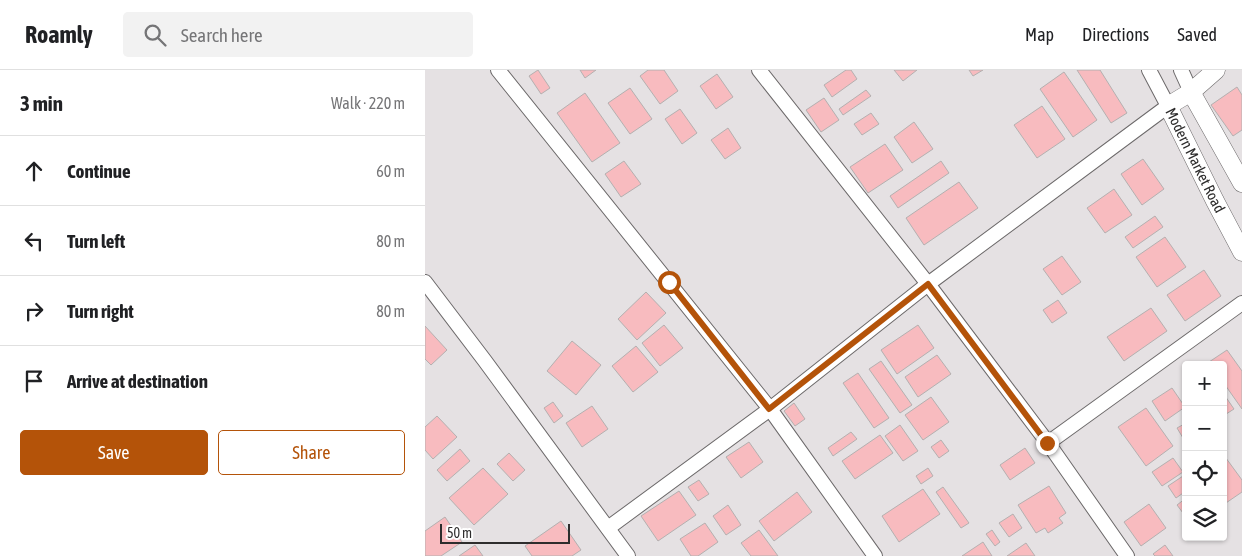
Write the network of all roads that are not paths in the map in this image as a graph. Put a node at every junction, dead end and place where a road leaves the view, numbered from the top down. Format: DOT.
graph roads {
  1 [pos="499,70"];
  2 [pos="759,70"];
  3 [pos="1149,70"];
  4 [pos="1181,70"];
  5 [pos="1216,70"];
  6 [pos="1191,92"];
  7 [pos="1168,106"];
  8 [pos="1242,183"];
  9 [pos="1242,252"];
  10 [pos="425,282"];
  11 [pos="928,284"];
  12 [pos="1242,303"];
  13 [pos="769,409"];
  14 [pos="1047,443"];
  15 [pos="608,528"];
  16 [pos="629,556"];
  17 [pos="875,556"];
  18 [pos="1127,556"];
  1 -- 13 [label="street"];
  2 -- 11 [label="street"];
  3 -- 7 [label="street, Modern Market Road"];
  4 -- 6 [label="street, Modern Market Road"];
  5 -- 6 [label="street"];
  6 -- 7 [label="street"];
  6 -- 8 [label="street, Modern Market Road"];
  7 -- 9 [label="street, Modern Market Road"];
  7 -- 11 [label="street"];
  10 -- 15 [label="street"];
  11 -- 13 [label="street"];
  11 -- 14 [label="street"];
  12 -- 14 [label="street"];
  13 -- 15 [label="street"];
  13 -- 17 [label="street"];
  14 -- 18 [label="street"];
  15 -- 16 [label="street"];
}
